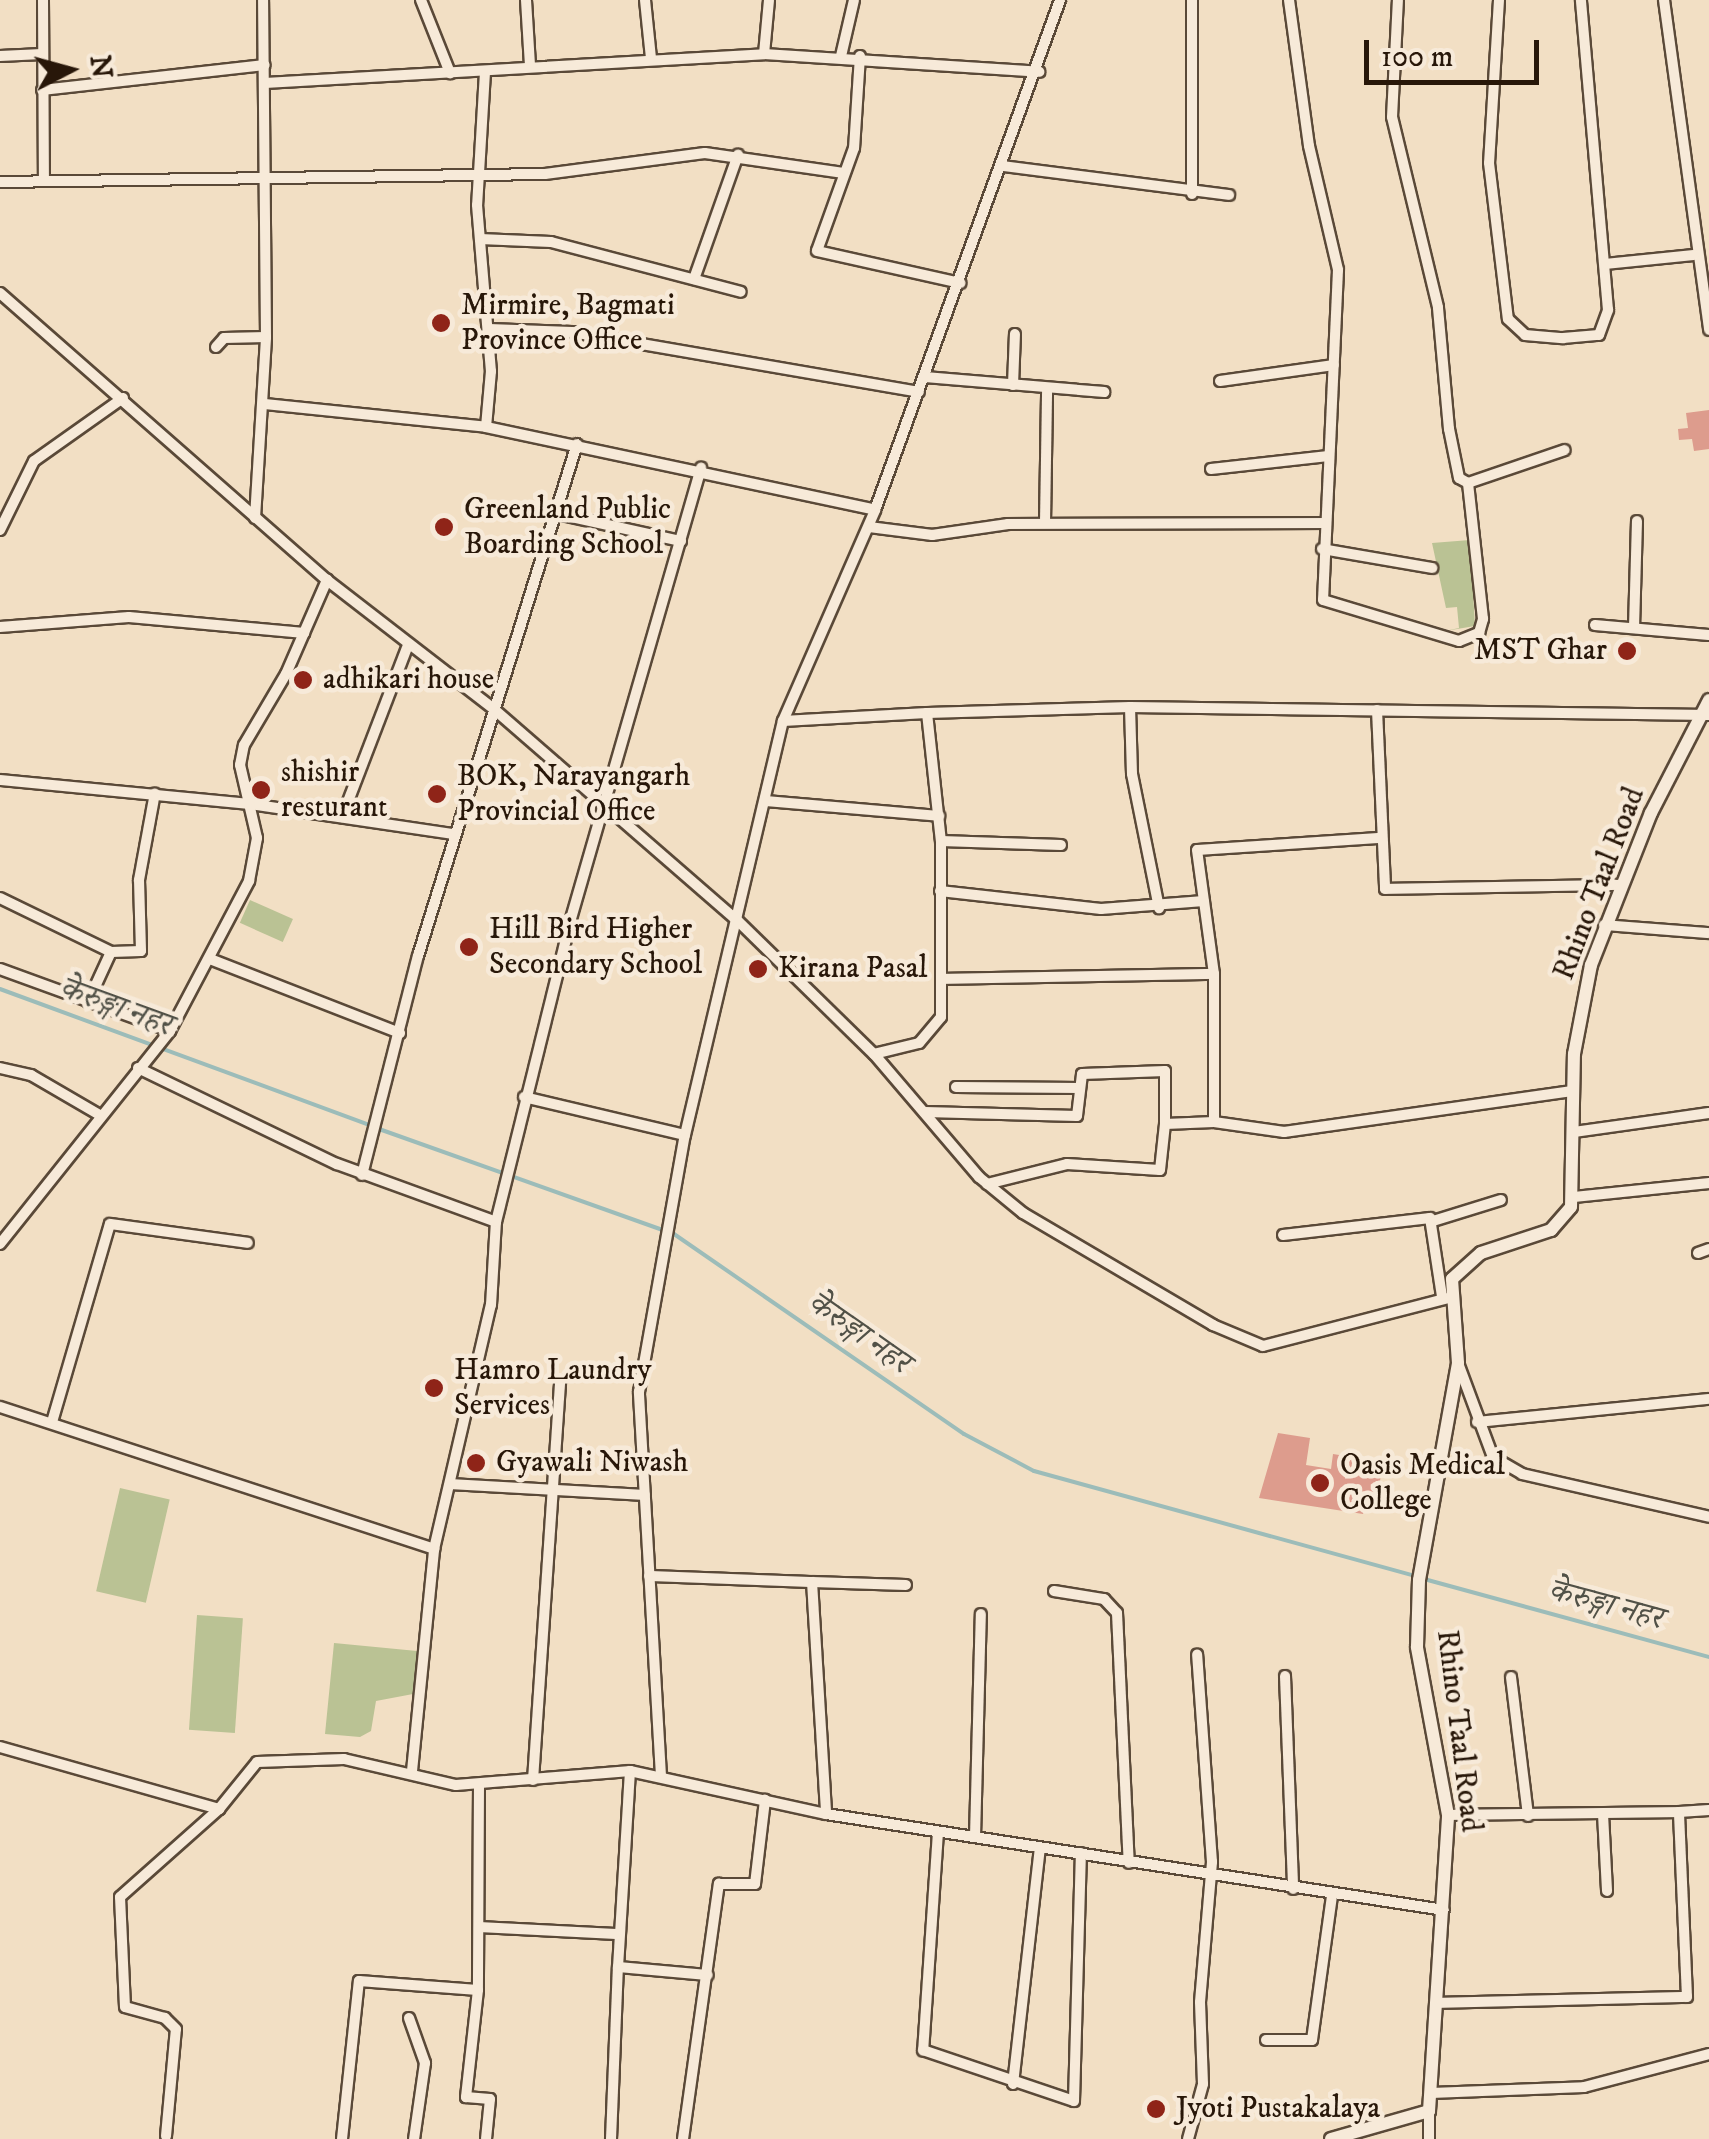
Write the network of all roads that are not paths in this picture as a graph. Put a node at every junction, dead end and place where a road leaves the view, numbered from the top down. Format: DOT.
graph roads {
  1 [pos="44,0"];
  2 [pos="264,0"];
  3 [pos="421,0"];
  4 [pos="526,0"];
  5 [pos="645,0"];
  6 [pos="769,0"];
  7 [pos="854,0"];
  8 [pos="1060,0"];
  9 [pos="1192,0"];
  10 [pos="1289,0"];
  11 [pos="1398,0"];
  12 [pos="1499,0"];
  13 [pos="1582,0"];
  14 [pos="1664,0"];
  15 [pos="42,54"];
  16 [pos="764,54"];
  17 [pos="0,56"];
  18 [pos="840,56"];
  19 [pos="860,56"];
  20 [pos="651,58"];
  21 [pos="265,66"];
  22 [pos="530,66"];
  23 [pos="485,72"];
  24 [pos="1038,72"];
  25 [pos="450,74"];
  26 [pos="266,83"];
  27 [pos="42,90"];
  28 [pos="738,155"];
  29 [pos="1003,166"];
  30 [pos="479,173"];
  31 [pos="844,173"];
  32 [pos="267,176"];
  33 [pos="44,180"];
  34 [pos="0,182"];
  35 [pos="1192,194"];
  36 [pos="1229,195"];
  37 [pos="480,239"];
  38 [pos="1694,255"];
  39 [pos="1605,264"];
  40 [pos="694,279"];
  41 [pos="960,282"];
  42 [pos="741,292"];
  43 [pos="1,294"];
  44 [pos="489,329"];
  45 [pos="1709,330"];
  46 [pos="1015,334"];
  47 [pos="266,338"];
  48 [pos="216,347"];
  49 [pos="1334,365"];
  50 [pos="925,378"];
  51 [pos="1220,380"];
  52 [pos="1013,384"];
  53 [pos="1047,389"];
  54 [pos="919,392"];
  55 [pos="1104,392"];
  56 [pos="123,398"];
  57 [pos="264,404"];
  58 [pos="486,427"];
  59 [pos="576,444"];
  60 [pos="1566,450"];
  61 [pos="1328,456"];
  62 [pos="701,468"];
  63 [pos="1211,469"];
  64 [pos="1468,483"];
  65 [pos="875,510"];
  66 [pos="558,514"];
  67 [pos="255,518"];
  68 [pos="1637,521"];
  69 [pos="1324,522"];
  70 [pos="1045,523"];
  71 [pos="868,527"];
  72 [pos="0,530"];
  73 [pos="681,541"];
  74 [pos="1322,549"];
  75 [pos="1432,568"];
  76 [pos="326,580"];
  77 [pos="1595,625"];
  78 [pos="0,628"];
  79 [pos="1634,628"];
  80 [pos="304,633"];
  81 [pos="1709,635"];
  82 [pos="408,646"];
  83 [pos="1709,700"];
  84 [pos="1130,707"];
  85 [pos="495,710"];
  86 [pos="1377,710"];
  87 [pos="927,713"];
  88 [pos="1705,716"];
  89 [pos="783,721"];
  90 [pos="0,780"];
  91 [pos="155,793"];
  92 [pos="765,801"];
  93 [pos="250,804"];
  94 [pos="606,805"];
  95 [pos="938,816"];
  96 [pos="342,818"];
  97 [pos="454,834"];
  98 [pos="1378,838"];
  99 [pos="940,841"];
  100 [pos="1062,845"];
  101 [pos="1620,885"];
  102 [pos="940,890"];
  103 [pos="0,898"];
  104 [pos="1204,901"];
  105 [pos="1158,908"];
  106 [pos="737,920"];
  107 [pos="1604,925"];
  108 [pos="1709,933"];
  109 [pos="111,952"];
  110 [pos="210,960"];
  111 [pos="0,969"];
  112 [pos="1214,974"];
  113 [pos="943,978"];
  114 [pos="88,1002"];
  115 [pos="400,1033"];
  116 [pos="167,1034"];
  117 [pos="874,1054"];
  118 [pos="0,1068"];
  119 [pos="138,1068"];
  120 [pos="956,1087"];
  121 [pos="1080,1088"];
  122 [pos="1572,1092"];
  123 [pos="524,1097"];
  124 [pos="925,1112"];
  125 [pos="98,1114"];
  126 [pos="1709,1114"];
  127 [pos="1214,1122"];
  128 [pos="1164,1124"];
  129 [pos="1574,1132"];
  130 [pos="686,1135"];
  131 [pos="362,1175"];
  132 [pos="1709,1183"];
  133 [pos="986,1184"];
  134 [pos="1574,1197"];
  135 [pos="1501,1200"];
  136 [pos="1433,1221"];
  137 [pos="496,1222"];
  138 [pos="1283,1235"];
  139 [pos="2,1238"];
  140 [pos="248,1243"];
  141 [pos="1445,1297"];
  142 [pos="1458,1363"];
  143 [pos="560,1380"];
  144 [pos="1709,1398"];
  145 [pos="0,1407"];
  146 [pos="52,1422"];
  147 [pos="1477,1422"];
  148 [pos="450,1484"];
  149 [pos="557,1488"];
  150 [pos="645,1495"];
  151 [pos="1709,1517"];
  152 [pos="434,1549"];
  153 [pos="649,1576"];
  154 [pos="812,1582"];
  155 [pos="906,1585"];
  156 [pos="1054,1590"];
  157 [pos="981,1614"];
  158 [pos="1196,1656"];
  159 [pos="1285,1676"];
  160 [pos="1510,1677"];
  161 [pos="0,1747"];
  162 [pos="412,1770"];
  163 [pos="630,1771"];
  164 [pos="662,1776"];
  165 [pos="532,1780"];
  166 [pos="478,1785"];
  167 [pos="764,1800"];
  168 [pos="218,1810"];
  169 [pos="1709,1810"];
  170 [pos="1679,1812"];
  171 [pos="826,1814"];
  172 [pos="1604,1814"];
  173 [pos="1448,1815"];
  174 [pos="1528,1816"];
  175 [pos="938,1832"];
  176 [pos="975,1838"];
  177 [pos="1040,1848"];
  178 [pos="1081,1853"];
  179 [pos="1129,1862"];
  180 [pos="1211,1874"];
  181 [pos="1293,1889"];
  182 [pos="1607,1891"];
  183 [pos="1332,1895"];
  184 [pos="1444,1910"];
  185 [pos="479,1927"];
  186 [pos="616,1934"];
  187 [pos="618,1968"];
  188 [pos="708,1975"];
  189 [pos="478,1990"];
  190 [pos="1438,2003"];
  191 [pos="409,2018"];
  192 [pos="1266,2040"];
  193 [pos="1709,2054"];
  194 [pos="1013,2084"];
  195 [pos="1431,2093"];
  196 [pos="1430,2111"];
  197 [pos="168,2137"];
  198 [pos="152,2139"];
  199 [pos="342,2139"];
  200 [pos="414,2139"];
  201 [pos="486,2139"];
  202 [pos="610,2139"];
  203 [pos="684,2139"];
  204 [pos="1188,2139"];
  205 [pos="1331,2139"];
  206 [pos="1429,2139"];
  1 -- 15 [label="street"];
  2 -- 21 [label="street"];
  3 -- 25 [label="street"];
  4 -- 22 [label="street"];
  5 -- 20 [label="street"];
  6 -- 16 [label="street"];
  7 -- 18 [label="street"];
  8 -- 24 [label="street"];
  9 -- 35 [label="street"];
  10 -- 49 [label="street"];
  11 -- 64 [label="street"];
  12 -- 39 [label="street"];
  13 -- 39 [label="street"];
  14 -- 38 [label="street"];
  15 -- 17 [label="street"];
  15 -- 27 [label="street"];
  16 -- 18 [label="street"];
  16 -- 20 [label="street"];
  18 -- 19 [label="street"];
  19 -- 24 [label="street"];
  19 -- 31 [label="street"];
  20 -- 22 [label="street"];
  21 -- 26 [label="street"];
  21 -- 27 [label="street"];
  22 -- 23 [label="street"];
  23 -- 25 [label="street"];
  23 -- 30 [label="street"];
  24 -- 29 [label="street"];
  25 -- 26 [label="street"];
  26 -- 32 [label="street"];
  27 -- 33 [label="street"];
  28 -- 30 [label="street"];
  28 -- 31 [label="street"];
  28 -- 40 [label="street"];
  29 -- 35 [label="street"];
  29 -- 41 [label="street"];
  30 -- 32 [label="street"];
  30 -- 37 [label="street"];
  31 -- 41 [label="street"];
  32 -- 33 [label="street"];
  32 -- 47 [label="street"];
  33 -- 34 [label="street"];
  35 -- 36 [label="street"];
  37 -- 40 [label="street"];
  37 -- 44 [label="street"];
  38 -- 39 [label="street"];
  38 -- 45 [label="street"];
  40 -- 42 [label="street"];
  41 -- 50 [label="street"];
  43 -- 56 [label="street"];
  44 -- 54 [label="street"];
  44 -- 58 [label="street"];
  46 -- 52 [label="street"];
  47 -- 48 [label="street"];
  47 -- 57 [label="street"];
  49 -- 51 [label="street"];
  49 -- 61 [label="street"];
  50 -- 52 [label="street"];
  50 -- 54 [label="street"];
  52 -- 53 [label="street"];
  53 -- 55 [label="street"];
  53 -- 70 [label="street"];
  54 -- 65 [label="street"];
  56 -- 67 [label="street"];
  56 -- 72 [label="street"];
  57 -- 58 [label="street"];
  57 -- 67 [label="street"];
  58 -- 59 [label="street"];
  59 -- 62 [label="street"];
  59 -- 66 [label="street"];
  60 -- 64 [label="street"];
  61 -- 63 [label="street"];
  61 -- 69 [label="street"];
  62 -- 65 [label="street"];
  62 -- 73 [label="street"];
  64 -- 74 [label="street"];
  65 -- 71 [label="street"];
  66 -- 73 [label="street"];
  66 -- 85 [label="street"];
  67 -- 76 [label="street"];
  68 -- 79 [label="street"];
  69 -- 70 [label="street"];
  69 -- 74 [label="street"];
  70 -- 71 [label="street"];
  71 -- 89 [label="street"];
  73 -- 94 [label="street"];
  74 -- 75 [label="street"];
  76 -- 80 [label="street"];
  76 -- 82 [label="street"];
  77 -- 79 [label="street"];
  78 -- 80 [label="street"];
  79 -- 81 [label="street"];
  80 -- 93 [label="street"];
  82 -- 85 [label="street"];
  82 -- 96 [label="street"];
  83 -- 88 [label="street, Rhino Taal Road"];
  84 -- 86 [label="street"];
  84 -- 87 [label="street"];
  84 -- 105 [label="street"];
  85 -- 94 [label="street"];
  85 -- 97 [label="street"];
  86 -- 88 [label="street"];
  86 -- 98 [label="street"];
  87 -- 89 [label="street"];
  87 -- 95 [label="street"];
  88 -- 101 [label="street, Rhino Taal Road"];
  89 -- 92 [label="street"];
  90 -- 91 [label="street"];
  91 -- 93 [label="street"];
  91 -- 109 [label="street"];
  92 -- 95 [label="street"];
  92 -- 106 [label="street"];
  93 -- 96 [label="street"];
  93 -- 110 [label="street"];
  94 -- 106 [label="street"];
  94 -- 123 [label="street"];
  95 -- 99 [label="street"];
  96 -- 97 [label="street"];
  97 -- 115 [label="street"];
  98 -- 101 [label="street"];
  98 -- 104 [label="street"];
  99 -- 100 [label="street"];
  99 -- 102 [label="street"];
  101 -- 107 [label="street, Rhino Taal Road"];
  102 -- 105 [label="street"];
  102 -- 113 [label="street"];
  103 -- 109 [label="street"];
  104 -- 105 [label="street"];
  104 -- 112 [label="street"];
  106 -- 117 [label="street"];
  106 -- 130 [label="street"];
  107 -- 108 [label="street"];
  107 -- 122 [label="street, Rhino Taal Road"];
  109 -- 114 [label="street"];
  110 -- 115 [label="street"];
  110 -- 116 [label="street"];
  111 -- 114 [label="street"];
  112 -- 113 [label="street"];
  112 -- 127 [label="street"];
  113 -- 117 [label="street"];
  114 -- 116 [label="street"];
  115 -- 131 [label="street"];
  116 -- 119 [label="street"];
  117 -- 124 [label="street"];
  118 -- 125 [label="street"];
  119 -- 125 [label="street"];
  119 -- 131 [label="street"];
  120 -- 121 [label="street"];
  121 -- 124 [label="street"];
  121 -- 128 [label="street"];
  122 -- 127 [label="street"];
  122 -- 129 [label="street, Rhino Taal Road"];
  123 -- 130 [label="street"];
  123 -- 137 [label="street"];
  124 -- 133 [label="street"];
  125 -- 139 [label="street"];
  126 -- 129 [label="street"];
  127 -- 128 [label="street"];
  128 -- 133 [label="street"];
  129 -- 134 [label="street, Rhino Taal Road"];
  130 -- 150 [label="street"];
  131 -- 137 [label="street"];
  132 -- 134 [label="street"];
  133 -- 141 [label="street"];
  134 -- 141 [label="street"];
  135 -- 136 [label="street"];
  136 -- 138 [label="street"];
  136 -- 141 [label="street"];
  137 -- 148 [label="street"];
  140 -- 146 [label="street"];
  141 -- 142 [label="street, Rhino Taal Road"];
  142 -- 147 [label="street"];
  142 -- 173 [label="street, Rhino Taal Road"];
  143 -- 149 [label="street"];
  144 -- 147 [label="street"];
  145 -- 146 [label="street"];
  146 -- 152 [label="street"];
  147 -- 151 [label="street"];
  148 -- 149 [label="street"];
  148 -- 152 [label="street"];
  149 -- 150 [label="street"];
  149 -- 165 [label="street"];
  150 -- 153 [label="street"];
  152 -- 162 [label="street"];
  153 -- 154 [label="street"];
  153 -- 164 [label="street"];
  154 -- 155 [label="street"];
  154 -- 171 [label="street"];
  156 -- 179 [label="street"];
  157 -- 176 [label="street"];
  158 -- 180 [label="street"];
  159 -- 181 [label="street"];
  160 -- 174 [label="street"];
  161 -- 168 [label="street"];
  162 -- 166 [label="street"];
  162 -- 168 [label="street"];
  163 -- 164 [label="street"];
  163 -- 165 [label="street"];
  163 -- 186 [label="street"];
  164 -- 167 [label="street"];
  165 -- 166 [label="street"];
  166 -- 185 [label="street"];
  167 -- 171 [label="street"];
  167 -- 188 [label="street"];
  168 -- 197 [label="street"];
  169 -- 170 [label="street"];
  170 -- 172 [label="street"];
  170 -- 190 [label="street"];
  171 -- 175 [label="street"];
  172 -- 174 [label="street"];
  172 -- 182 [label="street"];
  173 -- 174 [label="street"];
  173 -- 184 [label="street, Rhino Taal Road"];
  175 -- 176 [label="street"];
  175 -- 194 [label="street"];
  176 -- 177 [label="street"];
  177 -- 178 [label="street"];
  177 -- 194 [label="street"];
  178 -- 179 [label="street"];
  178 -- 194 [label="street"];
  179 -- 180 [label="street"];
  180 -- 181 [label="street"];
  180 -- 204 [label="street"];
  181 -- 183 [label="street"];
  183 -- 184 [label="street"];
  183 -- 192 [label="street"];
  184 -- 190 [label="street, Rhino Taal Road"];
  185 -- 186 [label="street"];
  185 -- 189 [label="street"];
  186 -- 187 [label="street"];
  187 -- 188 [label="street"];
  187 -- 202 [label="street"];
  188 -- 203 [label="street"];
  189 -- 199 [label="street"];
  189 -- 201 [label="street"];
  190 -- 195 [label="street, Rhino Taal Road"];
  191 -- 200 [label="street"];
  193 -- 195 [label="street"];
  195 -- 196 [label="street, Rhino Taal Road"];
  196 -- 205 [label="street"];
  196 -- 206 [label="street"];
  197 -- 198 [label="street"];
}
